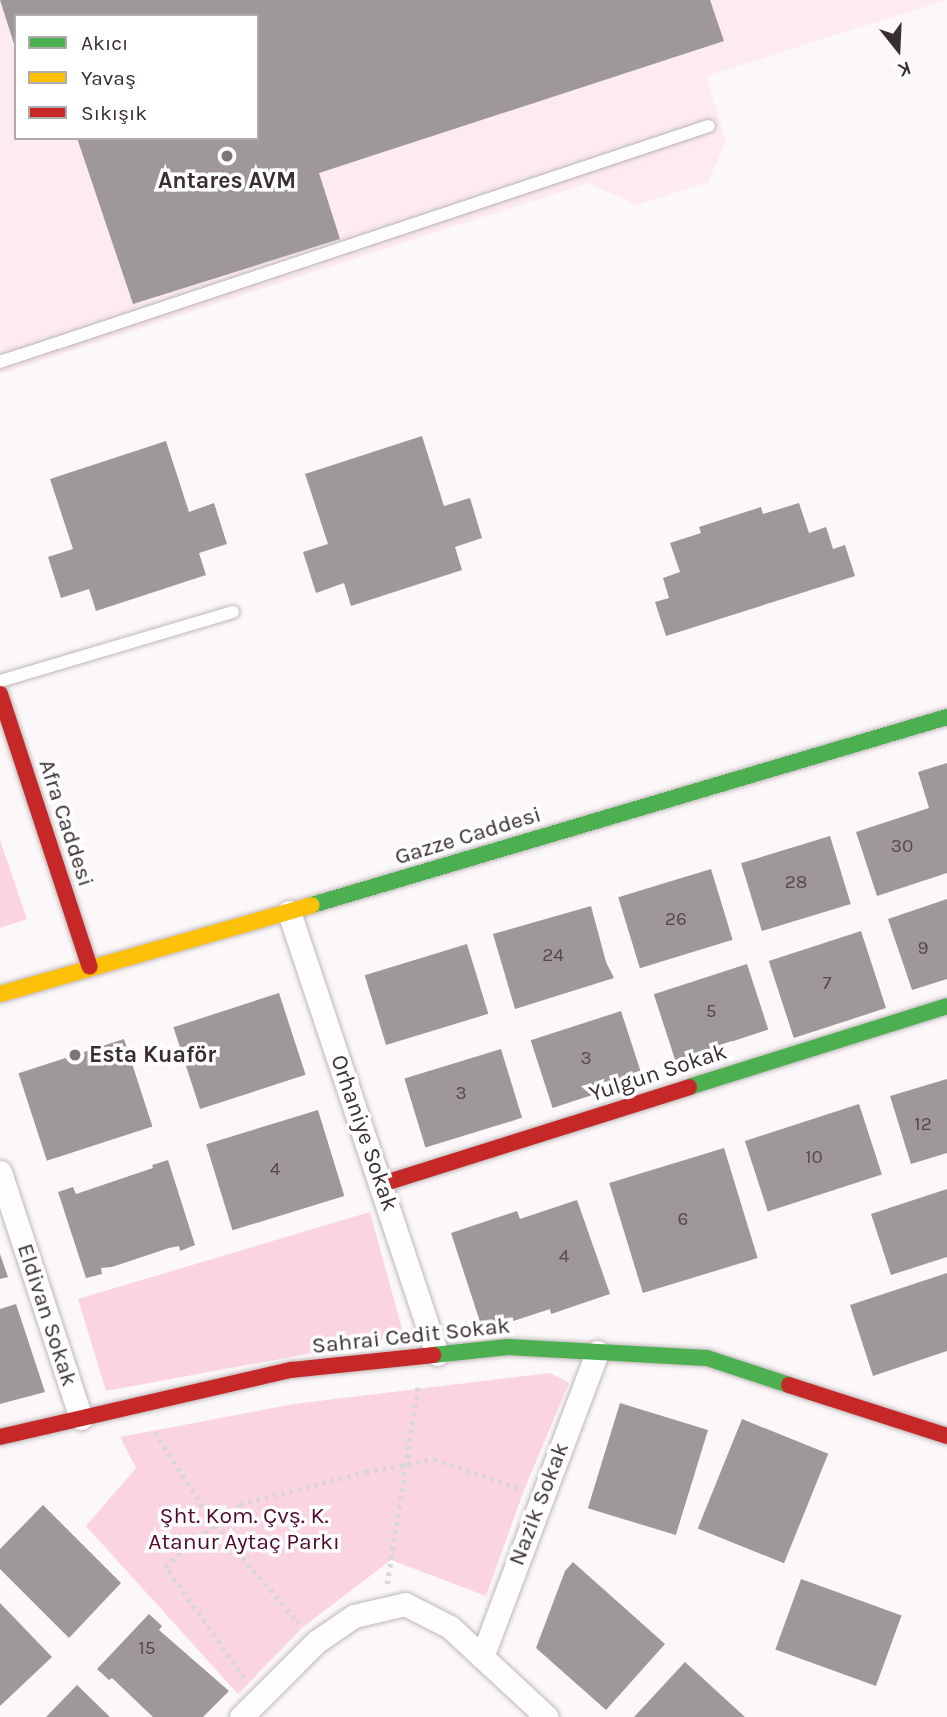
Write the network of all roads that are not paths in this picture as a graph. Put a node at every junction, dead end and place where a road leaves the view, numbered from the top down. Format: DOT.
graph roads {
  1 [pos="709,126"];
  2 [pos="0,362"];
  3 [pos="233,612"];
  4 [pos="0,681"];
  5 [pos="0,694"];
  6 [pos="947,717"];
  7 [pos="289,912"];
  8 [pos="90,967"];
  9 [pos="0,993"];
  10 [pos="947,1006"];
  11 [pos="0,1172"];
  12 [pos="382,1184"];
  13 [pos="597,1352"];
  14 [pos="429,1355"];
  15 [pos="81,1418"];
  16 [pos="947,1436"];
  17 [pos="0,1437"];
  18 [pos="482,1657"];
  19 [pos="241,1717"];
  20 [pos="547,1717"];
  1 -- 2 [label="lane"];
  3 -- 4 [label="lane"];
  5 -- 8 [label="street, Afra Caddesi"];
  6 -- 7 [label="street, Gazze Caddesi"];
  7 -- 8 [label="street, Gazze Caddesi"];
  7 -- 12 [label="street, Orhaniye Sokak"];
  8 -- 9 [label="street, Gazze Caddesi"];
  10 -- 12 [label="street, Yulgun Sokak"];
  11 -- 15 [label="street, Eldivan Sokak"];
  12 -- 14 [label="street, Orhaniye Sokak"];
  13 -- 14 [label="street, Sahrai Cedit Sokak"];
  13 -- 16 [label="street, Sahrai Cedit Sokak"];
  13 -- 18 [label="street, Nazik Sokak"];
  14 -- 15 [label="street, Sahrai Cedit Sokak"];
  15 -- 17 [label="street, Sahrai Cedit Sokak"];
  18 -- 19 [label="street"];
  18 -- 20 [label="street"];
}
